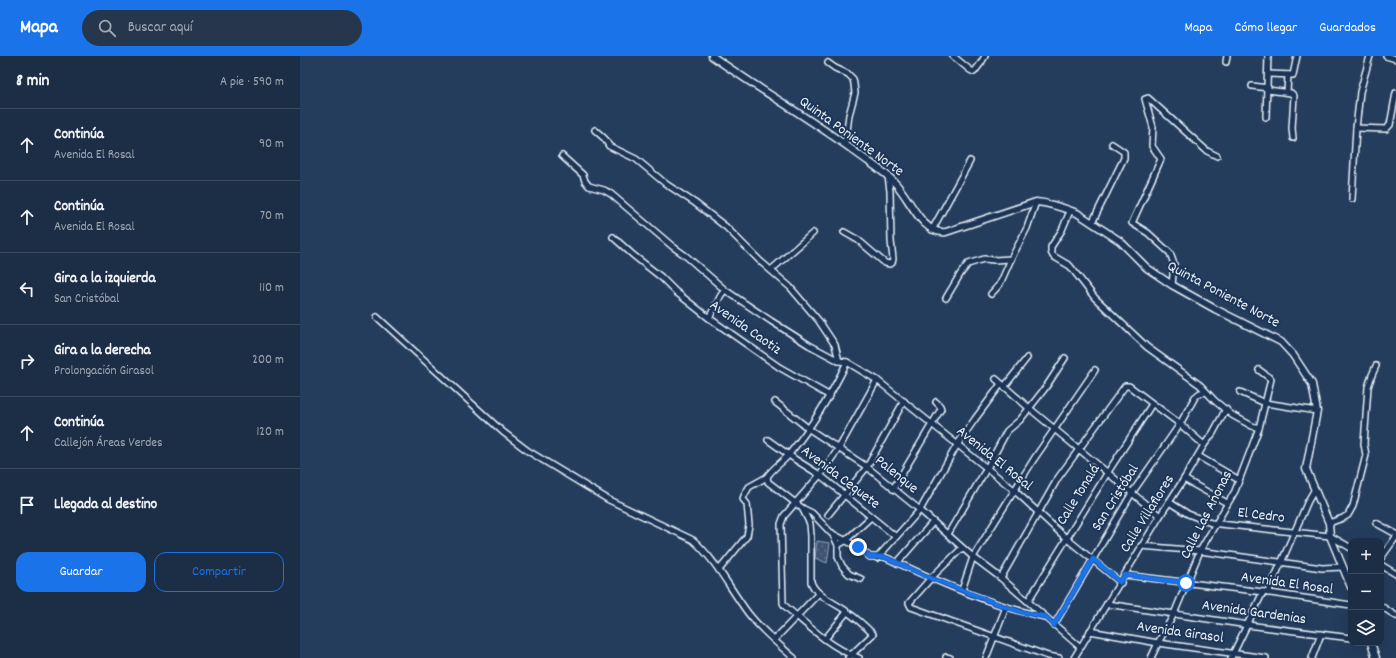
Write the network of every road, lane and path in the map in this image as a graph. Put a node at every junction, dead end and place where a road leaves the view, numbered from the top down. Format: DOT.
graph roads {
  1 [pos="712,56"];
  2 [pos="953,56"];
  3 [pos="984,56"];
  4 [pos="1227,56"];
  5 [pos="1268,56"];
  6 [pos="1297,56"];
  7 [pos="1370,56"];
  8 [pos="1386,56"];
  9 [pos="1396,59"];
  10 [pos="1226,62"];
  11 [pos="828,63"];
  12 [pos="1268,74"];
  13 [pos="1290,75"];
  14 [pos="1252,86"];
  15 [pos="1268,89"];
  16 [pos="1287,92"];
  17 [pos="1396,93"];
  18 [pos="1266,117"];
  19 [pos="1356,128"];
  20 [pos="595,130"];
  21 [pos="1294,138"];
  22 [pos="843,143"];
  23 [pos="1112,144"];
  24 [pos="562,156"];
  25 [pos="1217,156"];
  26 [pos="970,160"];
  27 [pos="888,176"];
  28 [pos="1352,199"];
  29 [pos="1036,202"];
  30 [pos="1070,211"];
  31 [pos="1092,224"];
  32 [pos="932,230"];
  33 [pos="844,232"];
  34 [pos="813,233"];
  35 [pos="613,237"];
  36 [pos="1011,259"];
  37 [pos="771,270"];
  38 [pos="1172,285"];
  39 [pos="725,290"];
  40 [pos="991,294"];
  41 [pos="946,298"];
  42 [pos="377,317"];
  43 [pos="709,318"];
  44 [pos="1026,358"];
  45 [pos="1065,358"];
  46 [pos="839,360"];
  47 [pos="847,362"];
  48 [pos="1376,366"];
  49 [pos="1095,370"];
  50 [pos="1259,370"];
  51 [pos="996,379"];
  52 [pos="877,380"];
  53 [pos="1002,386"];
  54 [pos="1206,392"];
  55 [pos="1240,392"];
  56 [pos="830,396"];
  57 [pos="904,401"];
  58 [pos="775,402"];
  59 [pos="936,402"];
  60 [pos="1265,403"];
  61 [pos="1152,404"];
  62 [pos="1029,408"];
  63 [pos="1226,409"];
  64 [pos="1317,411"];
  65 [pos="932,424"];
  66 [pos="1180,424"];
  67 [pos="1259,428"];
  68 [pos="809,429"];
  69 [pos="1055,429"];
  70 [pos="768,440"];
  71 [pos="957,444"];
  72 [pos="1204,445"];
  73 [pos="839,448"];
  74 [pos="1080,450"];
  75 [pos="789,455"];
  76 [pos="1198,456"];
  77 [pos="867,467"];
  78 [pos="987,468"];
  79 [pos="1108,472"];
  80 [pos="820,475"];
  81 [pos="767,479"];
  82 [pos="1184,479"];
  83 [pos="1239,480"];
  84 [pos="893,489"];
  85 [pos="1315,489"];
  86 [pos="1014,490"];
  87 [pos="1132,493"];
  88 [pos="844,494"];
  89 [pos="1169,502"];
  90 [pos="795,503"];
  91 [pos="1227,503"];
  92 [pos="802,508"];
  93 [pos="920,510"];
  94 [pos="1039,512"];
  95 [pos="828,515"];
  96 [pos="1160,516"];
  97 [pos="871,517"];
  98 [pos="933,522"];
  99 [pos="1216,522"];
  100 [pos="1376,522"];
  101 [pos="1329,523"];
  102 [pos="1295,532"];
  103 [pos="831,533"];
  104 [pos="948,534"];
  105 [pos="1396,534"];
  106 [pos="1330,536"];
  107 [pos="896,537"];
  108 [pos="1396,537"];
  109 [pos="1066,538"];
  110 [pos="845,541"];
  111 [pos="838,545"];
  112 [pos="1142,546"];
  113 [pos="1348,546"];
  114 [pos="962,548"];
  115 [pos="1200,551"];
  116 [pos="1384,554"];
  117 [pos="973,557"];
  118 [pos="877,558"];
  119 [pos="1093,559"];
  120 [pos="897,563"];
  121 [pos="1280,563"];
  122 [pos="1343,567"];
  123 [pos="1384,567"];
  124 [pos="719,570"];
  125 [pos="1396,574"];
  126 [pos="1125,575"];
  127 [pos="930,578"];
  128 [pos="1001,578"];
  129 [pos="861,579"];
  130 [pos="1348,579"];
  131 [pos="1120,582"];
  132 [pos="1186,583"];
  133 [pos="962,590"];
  134 [pos="1266,592"];
  135 [pos="820,594"];
  136 [pos="1028,601"];
  137 [pos="1107,604"];
  138 [pos="1348,605"];
  139 [pos="1006,607"];
  140 [pos="1384,608"];
  141 [pos="847,612"];
  142 [pos="1174,614"];
  143 [pos="1396,616"];
  144 [pos="798,617"];
  145 [pos="1046,617"];
  146 [pos="1054,625"];
  147 [pos="1248,625"];
  148 [pos="1090,631"];
  149 [pos="1321,634"];
  150 [pos="994,637"];
  151 [pos="1348,638"];
  152 [pos="825,639"];
  153 [pos="774,640"];
  154 [pos="1158,643"];
  155 [pos="1372,646"];
  156 [pos="1080,647"];
  157 [pos="1232,655"];
  158 [pos="849,656"];
  159 [pos="794,658"];
  160 [pos="859,658"];
  161 [pos="986,658"];
  162 [pos="1059,658"];
  163 [pos="1074,658"];
  164 [pos="1151,658"];
  165 [pos="1266,658"];
  166 [pos="1312,658"];
  167 [pos="1376,658"];
  1 -- 22 [label="street, Quinta Poniente Norte"];
  2 -- 3 [label="street"];
  4 -- 10 [label="street"];
  5 -- 12 [label="street"];
  6 -- 13 [label="street"];
  7 -- 19 [label="street"];
  8 -- 9 [label="street"];
  11 -- 22 [label="street"];
  12 -- 13 [label="street"];
  12 -- 15 [label="street"];
  13 -- 16 [label="street"];
  14 -- 15 [label="street"];
  15 -- 16 [label="street"];
  15 -- 18 [label="street"];
  16 -- 21 [label="street"];
  17 -- 19 [label="street"];
  19 -- 28 [label="street"];
  20 -- 37 [label="street"];
  22 -- 27 [label="street, Quinta Poniente Norte"];
  23 -- 31 [label="street"];
  24 -- 39 [label="street, Avenida El Rosal"];
  25 -- 38 [label="street"];
  26 -- 32 [label="street"];
  27 -- 32 [label="street, Quinta Poniente Norte"];
  27 -- 33 [label="street"];
  29 -- 30 [label="street, Quinta Poniente Norte"];
  29 -- 32 [label="street"];
  29 -- 36 [label="street"];
  30 -- 31 [label="street, Quinta Poniente Norte"];
  30 -- 54 [label="street"];
  31 -- 38 [label="street, Quinta Poniente Norte"];
  34 -- 37 [label="street"];
  35 -- 43 [label="street, Avenida Caotiz"];
  36 -- 40 [label="street"];
  36 -- 41 [label="street"];
  37 -- 46 [label="street"];
  38 -- 64 [label="street, Quinta Poniente Norte"];
  39 -- 43 [label="street"];
  39 -- 46 [label="street, Avenida El Rosal"];
  42 -- 124 [label="street"];
  43 -- 56 [label="street, Avenida Caotiz"];
  44 -- 53 [label="street"];
  45 -- 62 [label="street"];
  46 -- 47 [label="street, Avenida El Rosal"];
  47 -- 52 [label="street, Avenida El Rosal"];
  47 -- 56 [label="street"];
  48 -- 101 [label="street"];
  49 -- 69 [label="street"];
  50 -- 60 [label="street, Calle Las Anonas"];
  51 -- 53 [label="street"];
  52 -- 57 [label="street, Avenida El Rosal"];
  52 -- 73 [label="street"];
  53 -- 62 [label="street"];
  53 -- 71 [label="street"];
  54 -- 63 [label="street"];
  54 -- 66 [label="street, San Cristóbal"];
  55 -- 60 [label="street"];
  56 -- 68 [label="street"];
  57 -- 65 [label="street, Avenida El Rosal"];
  57 -- 77 [label="street"];
  58 -- 68 [label="street, Palenque"];
  59 -- 65 [label="street"];
  60 -- 64 [label="street"];
  60 -- 67 [label="street, Calle Las Anonas"];
  61 -- 66 [label="street"];
  61 -- 74 [label="street"];
  61 -- 79 [label="street, Calle Tonalá"];
  62 -- 69 [label="street"];
  62 -- 78 [label="street"];
  63 -- 67 [label="street"];
  63 -- 72 [label="street, Calle Villaflores"];
  64 -- 85 [label="street, Quinta Poniente Norte"];
  65 -- 71 [label="street, Avenida El Rosal"];
  65 -- 84 [label="street"];
  66 -- 72 [label="street"];
  66 -- 87 [label="street, San Cristóbal"];
  67 -- 83 [label="street, Calle Las Anonas"];
  68 -- 73 [label="street, Palenque"];
  68 -- 75 [label="street"];
  69 -- 74 [label="street"];
  69 -- 86 [label="street"];
  70 -- 75 [label="street, Avenida Cequete"];
  71 -- 78 [label="street, Avenida El Rosal"];
  71 -- 93 [label="street"];
  72 -- 76 [label="street, Calle Villaflores"];
  73 -- 77 [label="street, Palenque"];
  73 -- 80 [label="street"];
  74 -- 79 [label="street"];
  74 -- 94 [label="street"];
  75 -- 80 [label="street, Avenida Cequete"];
  75 -- 81 [label="street"];
  76 -- 82 [label="street, Calle Villaflores"];
  76 -- 83 [label="street"];
  77 -- 84 [label="street, Palenque"];
  77 -- 88 [label="street"];
  78 -- 86 [label="street, Avenida El Rosal"];
  78 -- 104 [label="street"];
  79 -- 87 [label="street"];
  79 -- 109 [label="street, Calle Tonalá"];
  80 -- 88 [label="street, Avenida Cequete"];
  80 -- 90 [label="street"];
  81 -- 90 [label="street"];
  81 -- 124 [label="street"];
  82 -- 89 [label="street, Calle Villaflores"];
  82 -- 91 [label="street"];
  83 -- 91 [label="street, Calle Las Anonas"];
  84 -- 93 [label="street, Palenque"];
  85 -- 101 [label="street, Quinta Poniente Norte"];
  85 -- 102 [label="street"];
  86 -- 94 [label="street, Avenida El Rosal"];
  86 -- 117 [label="street"];
  87 -- 96 [label="street"];
  87 -- 119 [label="street, San Cristóbal"];
  88 -- 95 [label="street"];
  88 -- 97 [label="street, Avenida Cequete"];
  89 -- 96 [label="street, Calle Villaflores"];
  89 -- 99 [label="street, El Cedro"];
  90 -- 92 [label="street"];
  90 -- 144 [label="street"];
  91 -- 99 [label="street, Calle Las Anonas"];
  92 -- 103 [label="street"];
  92 -- 135 [label="street"];
  93 -- 98 [label="street, Palenque"];
  93 -- 107 [label="street"];
  94 -- 109 [label="street, Avenida El Rosal"];
  94 -- 128 [label="street"];
  96 -- 112 [label="street, Calle Villaflores"];
  97 -- 107 [label="street, Avenida Cequete"];
  97 -- 110 [label="street"];
  98 -- 104 [label="street, Palenque"];
  98 -- 120 [label="street"];
  99 -- 102 [label="street, El Cedro"];
  99 -- 115 [label="street, Calle Las Anonas"];
  100 -- 105 [label="street"];
  101 -- 106 [label="street, Quinta Poniente Norte"];
  102 -- 106 [label="street, El Cedro"];
  102 -- 121 [label="street"];
  103 -- 110 [label="street"];
  103 -- 111 [label="street"];
  104 -- 114 [label="street, Palenque"];
  106 -- 113 [label="street"];
  106 -- 122 [label="street, Quinta Poniente Norte"];
  107 -- 118 [label="street"];
  108 -- 116 [label="street"];
  109 -- 119 [label="street, Avenida El Rosal"];
  109 -- 136 [label="street, Calle Tonalá"];
  110 -- 111 [label="street"];
  110 -- 118 [label="street"];
  111 -- 129 [label="street"];
  112 -- 115 [label="street"];
  112 -- 126 [label="street, Calle Villaflores"];
  114 -- 117 [label="street, Palenque"];
  114 -- 127 [label="street"];
  115 -- 121 [label="street"];
  115 -- 132 [label="street, Calle Las Anonas"];
  117 -- 128 [label="street, Palenque"];
  117 -- 133 [label="street"];
  118 -- 120 [label="street"];
  119 -- 131 [label="street, Avenida El Rosal"];
  119 -- 146 [label="street, San Cristóbal"];
  120 -- 127 [label="street"];
  121 -- 122 [label="street"];
  121 -- 134 [label="street"];
  122 -- 130 [label="street, Quinta Poniente Norte"];
  123 -- 125 [label="street"];
  124 -- 153 [label="street"];
  126 -- 131 [label="street, Calle Villaflores"];
  126 -- 132 [label="street, Avenida El Rosal"];
  127 -- 133 [label="street"];
  127 -- 150 [label="street"];
  128 -- 136 [label="street, Palenque"];
  131 -- 137 [label="street, Calle Villaflores"];
  132 -- 134 [label="street, Avenida El Rosal"];
  132 -- 142 [label="street, Calle Las Anonas"];
  133 -- 139 [label="street"];
  134 -- 138 [label="street, Avenida El Rosal"];
  134 -- 147 [label="street"];
  135 -- 141 [label="street"];
  135 -- 144 [label="street"];
  136 -- 145 [label="street, Palenque"];
  137 -- 142 [label="street, Avenida Gardenias"];
  137 -- 148 [label="street, Calle Villaflores"];
  139 -- 145 [label="street"];
  139 -- 150 [label="street"];
  140 -- 143 [label="street"];
  141 -- 152 [label="street"];
  141 -- 158 [label="street"];
  142 -- 147 [label="street, Avenida Gardenias"];
  142 -- 154 [label="street, Calle Las Anonas"];
  144 -- 152 [label="street"];
  144 -- 153 [label="street"];
  145 -- 146 [label="street, Palenque"];
  146 -- 156 [label="street, Palenque"];
  147 -- 149 [label="street, Avenida Gardenias"];
  147 -- 157 [label="street"];
  148 -- 154 [label="street, Avenida Girasol"];
  148 -- 156 [label="street, Calle Villaflores"];
  149 -- 151 [label="street, Avenida Gardenias"];
  149 -- 166 [label="street"];
  150 -- 161 [label="street"];
  150 -- 162 [label="street"];
  152 -- 158 [label="street"];
  153 -- 159 [label="street"];
  154 -- 157 [label="street, Avenida Girasol"];
  154 -- 164 [label="street, Calle Las Anonas"];
  155 -- 167 [label="street"];
  156 -- 163 [label="street, Calle Villaflores"];
  157 -- 165 [label="street, Avenida Girasol"];
  158 -- 160 [label="street"];
}
